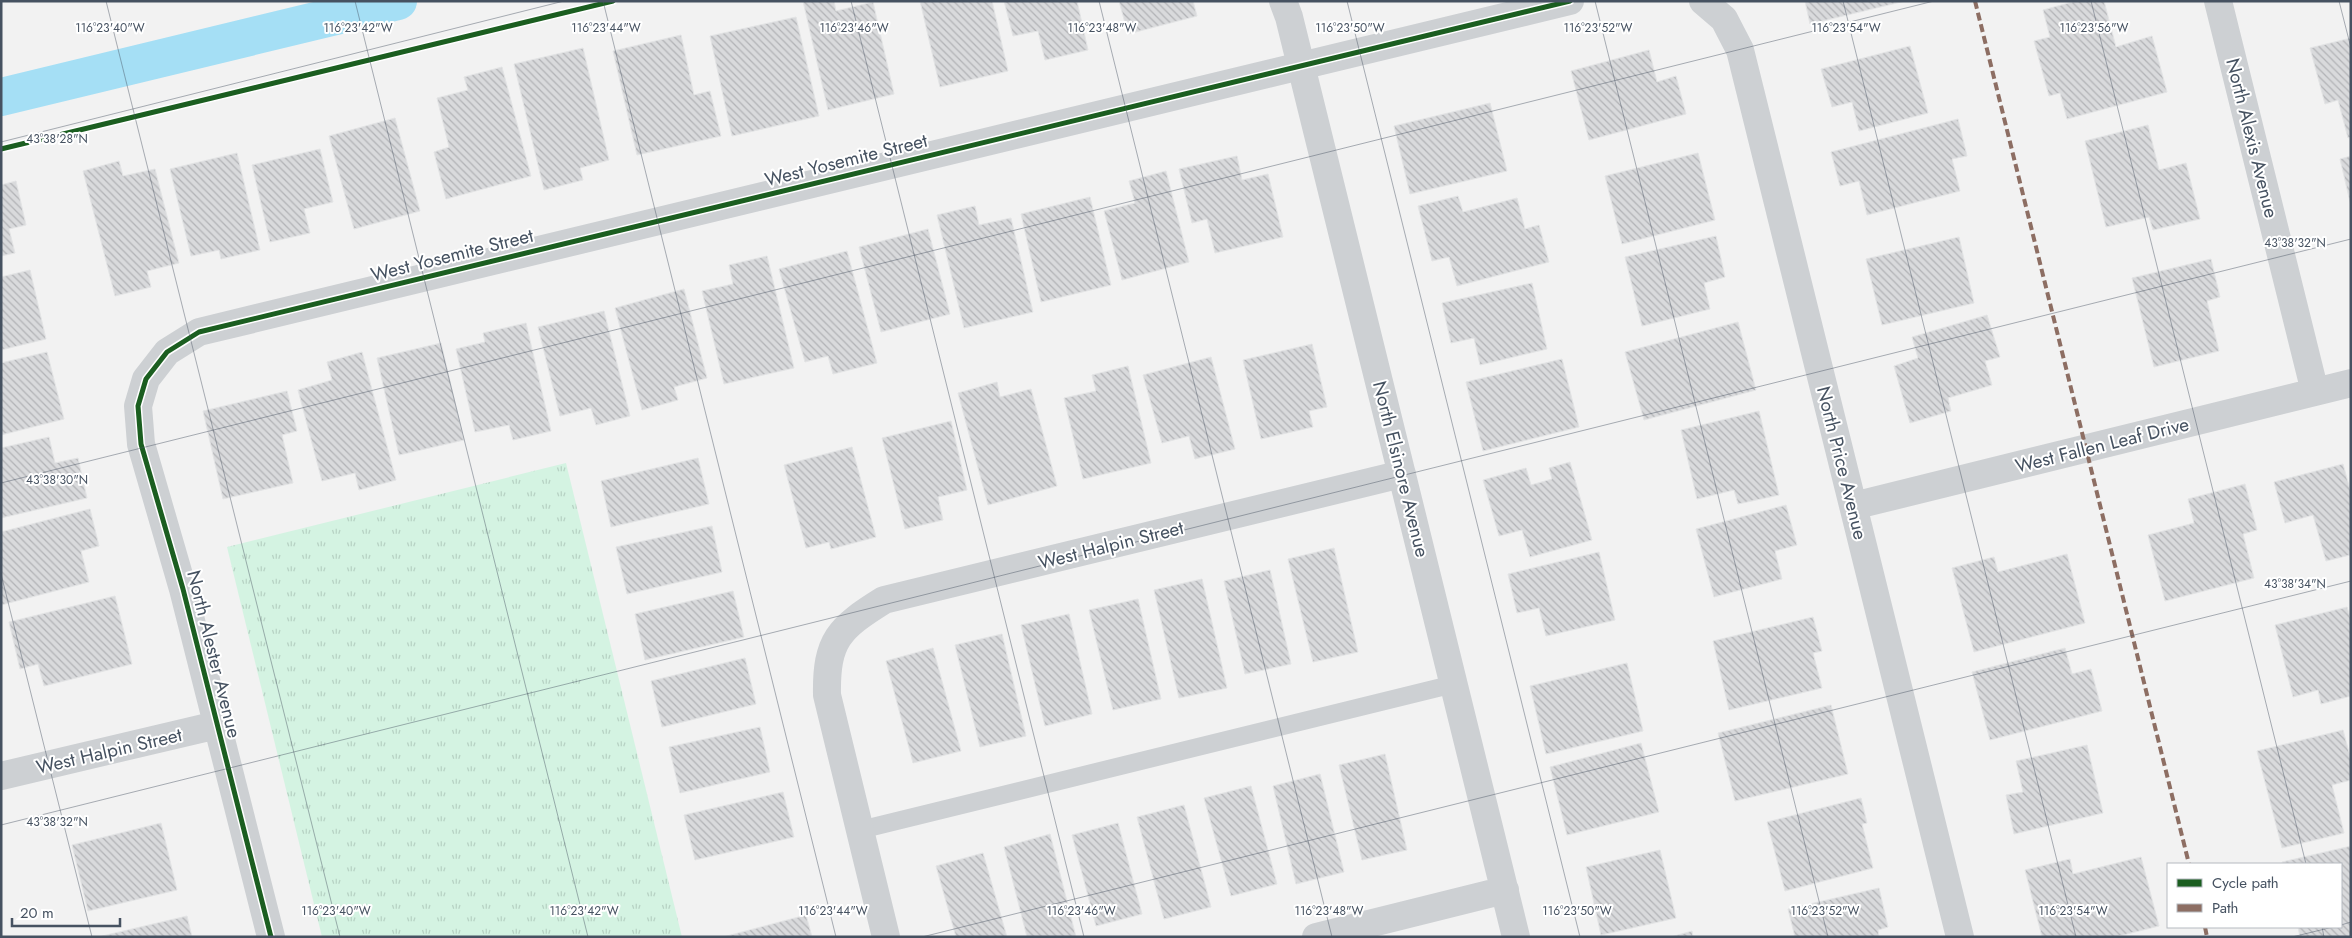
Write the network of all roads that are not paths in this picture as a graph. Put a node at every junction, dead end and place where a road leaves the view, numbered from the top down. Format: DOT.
graph roads {
  1 [pos="1283,1"];
  2 [pos="1570,1"];
  3 [pos="1703,1"];
  4 [pos="2218,1"];
  5 [pos="1301,65"];
  6 [pos="146,379"];
  7 [pos="2351,383"];
  8 [pos="2315,392"];
  9 [pos="1402,474"];
  10 [pos="1853,506"];
  11 [pos="1454,684"];
  12 [pos="217,725"];
  13 [pos="1,776"];
  14 [pos="860,830"];
  15 [pos="1505,890"];
  16 [pos="271,937"];
  17 [pos="886,937"];
  18 [pos="1316,937"];
  19 [pos="1516,937"];
  20 [pos="1960,937"];
  1 -- 5 [label="street, North Elsinore Avenue"];
  2 -- 5 [label="street, West Yosemite Street"];
  3 -- 10 [label="street, North Price Avenue"];
  4 -- 8 [label="street, North Alexis Avenue"];
  5 -- 6 [label="street, West Yosemite Street"];
  5 -- 9 [label="street, North Elsinore Avenue"];
  6 -- 12 [label="street, North Alester Avenue"];
  7 -- 8 [label="street, West Fallen Leaf Drive"];
  8 -- 10 [label="street, West Fallen Leaf Drive"];
  9 -- 11 [label="street, North Elsinore Avenue"];
  9 -- 14 [label="street, West Halpin Street"];
  10 -- 20 [label="street, North Price Avenue"];
  11 -- 14 [label="lane"];
  11 -- 15 [label="street, North Elsinore Avenue"];
  12 -- 13 [label="street, West Halpin Street"];
  12 -- 16 [label="street, North Alester Avenue"];
  14 -- 17 [label="street"];
  15 -- 18 [label="street"];
  15 -- 19 [label="street, North Elsinore Avenue"];
}
